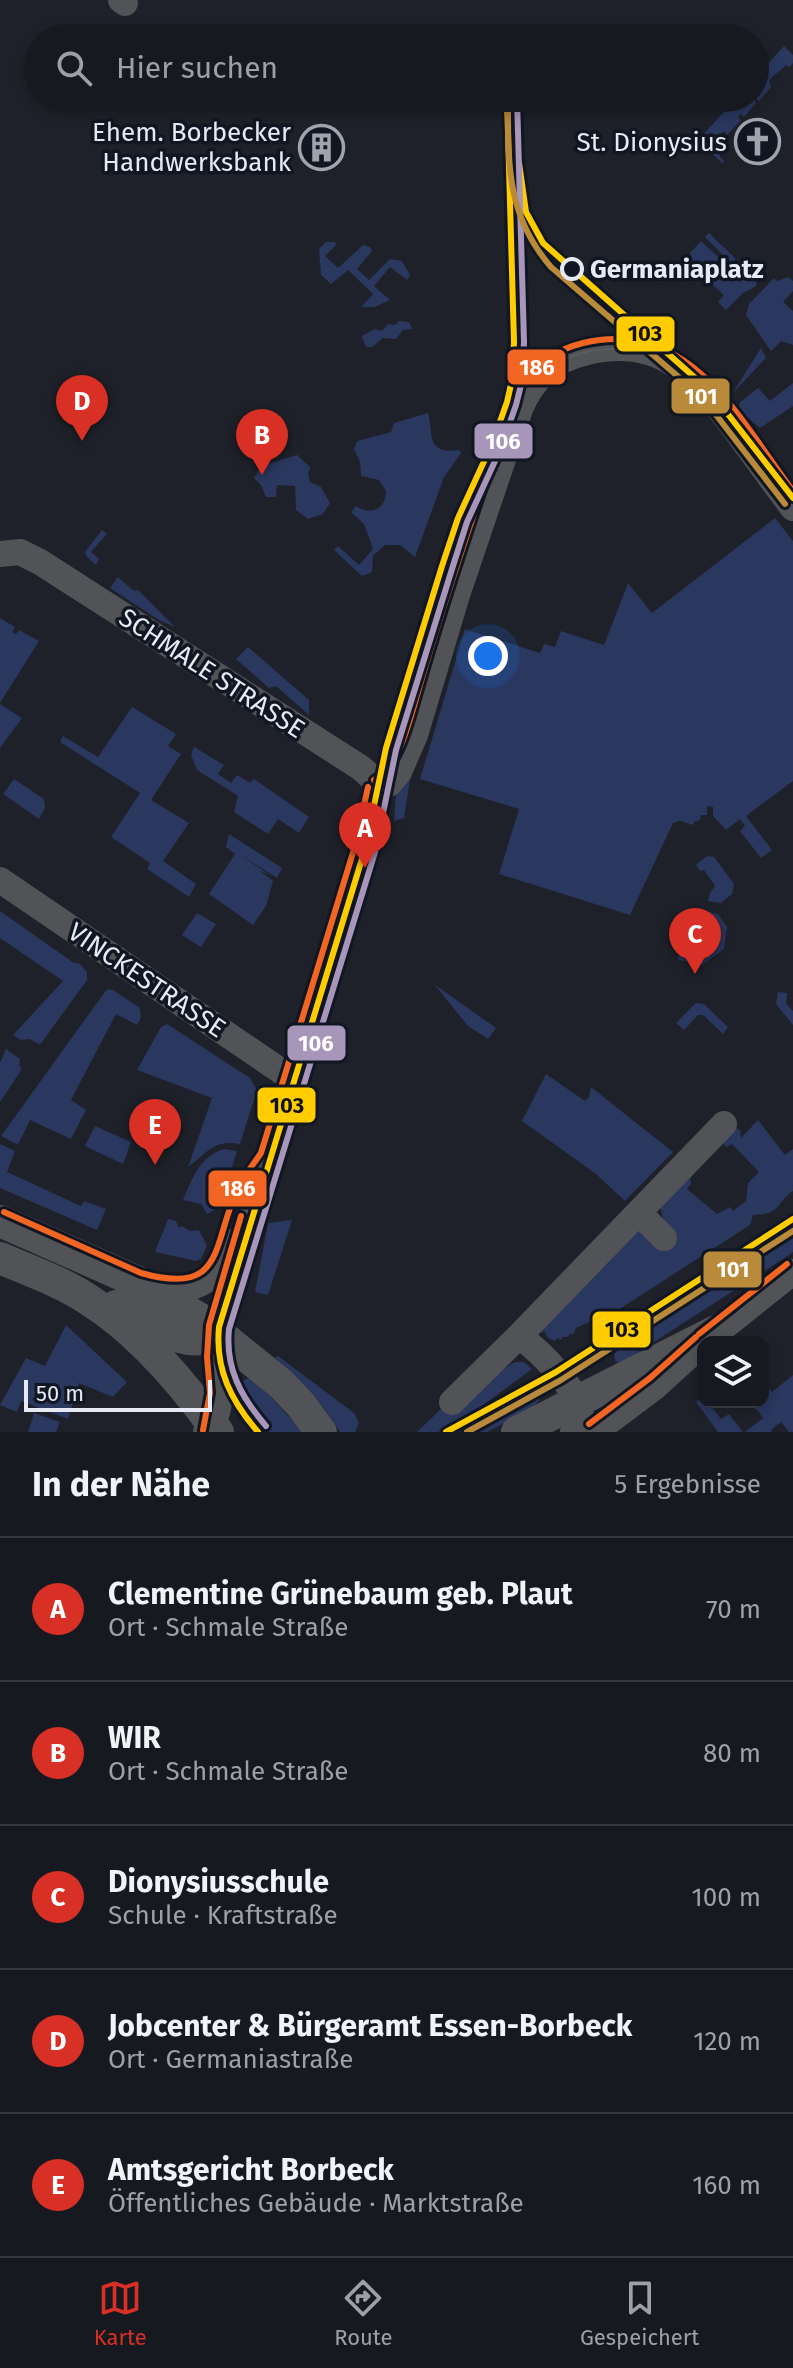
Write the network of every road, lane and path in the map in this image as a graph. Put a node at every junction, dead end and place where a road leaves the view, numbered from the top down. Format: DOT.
graph roads {
  1 [pos="793,508"];
  2 [pos="0,554"];
  3 [pos="378,789"];
  4 [pos="0,880"];
  5 [pos="294,1080"];
  6 [pos="724,1124"];
  7 [pos="269,1160"];
  8 [pos="639,1213"];
  9 [pos="0,1221"];
  10 [pos="664,1238"];
  11 [pos="0,1258"];
  12 [pos="793,1272"];
  13 [pos="138,1282"];
  14 [pos="80,1294"];
  15 [pos="519,1336"];
  16 [pos="712,1336"];
  17 [pos="218,1337"];
  18 [pos="697,1345"];
  19 [pos="697,1349"];
  20 [pos="452,1402"];
  21 [pos="575,1417"];
  22 [pos="212,1430"];
  23 [pos="321,1432"];
  24 [pos="517,1432"];
  25 [pos="595,1432"];
  1 -- 3 [label="street"];
  2 -- 3 [label="street, SCHMALE STRASSE"];
  3 -- 5 [label="street"];
  4 -- 5 [label="street, VINCKESTRASSE"];
  5 -- 7 [label="street"];
  6 -- 8 [label="street"];
  7 -- 13 [label="street"];
  7 -- 17 [label="street"];
  8 -- 10 [label="street"];
  8 -- 15 [label="street"];
  9 -- 13 [label="street"];
  11 -- 14 [label="street"];
  12 -- 16 [label="street"];
  13 -- 17 [label="street"];
  14 -- 17 [label="street"];
  14 -- 22 [label="street"];
  15 -- 20 [label="street"];
  15 -- 21 [label="street"];
  17 -- 22 [label="street"];
  17 -- 23 [label="street"];
  18 -- 21 [label="street"];
  19 -- 25 [label="street"];
  21 -- 24 [label="street"];
}
